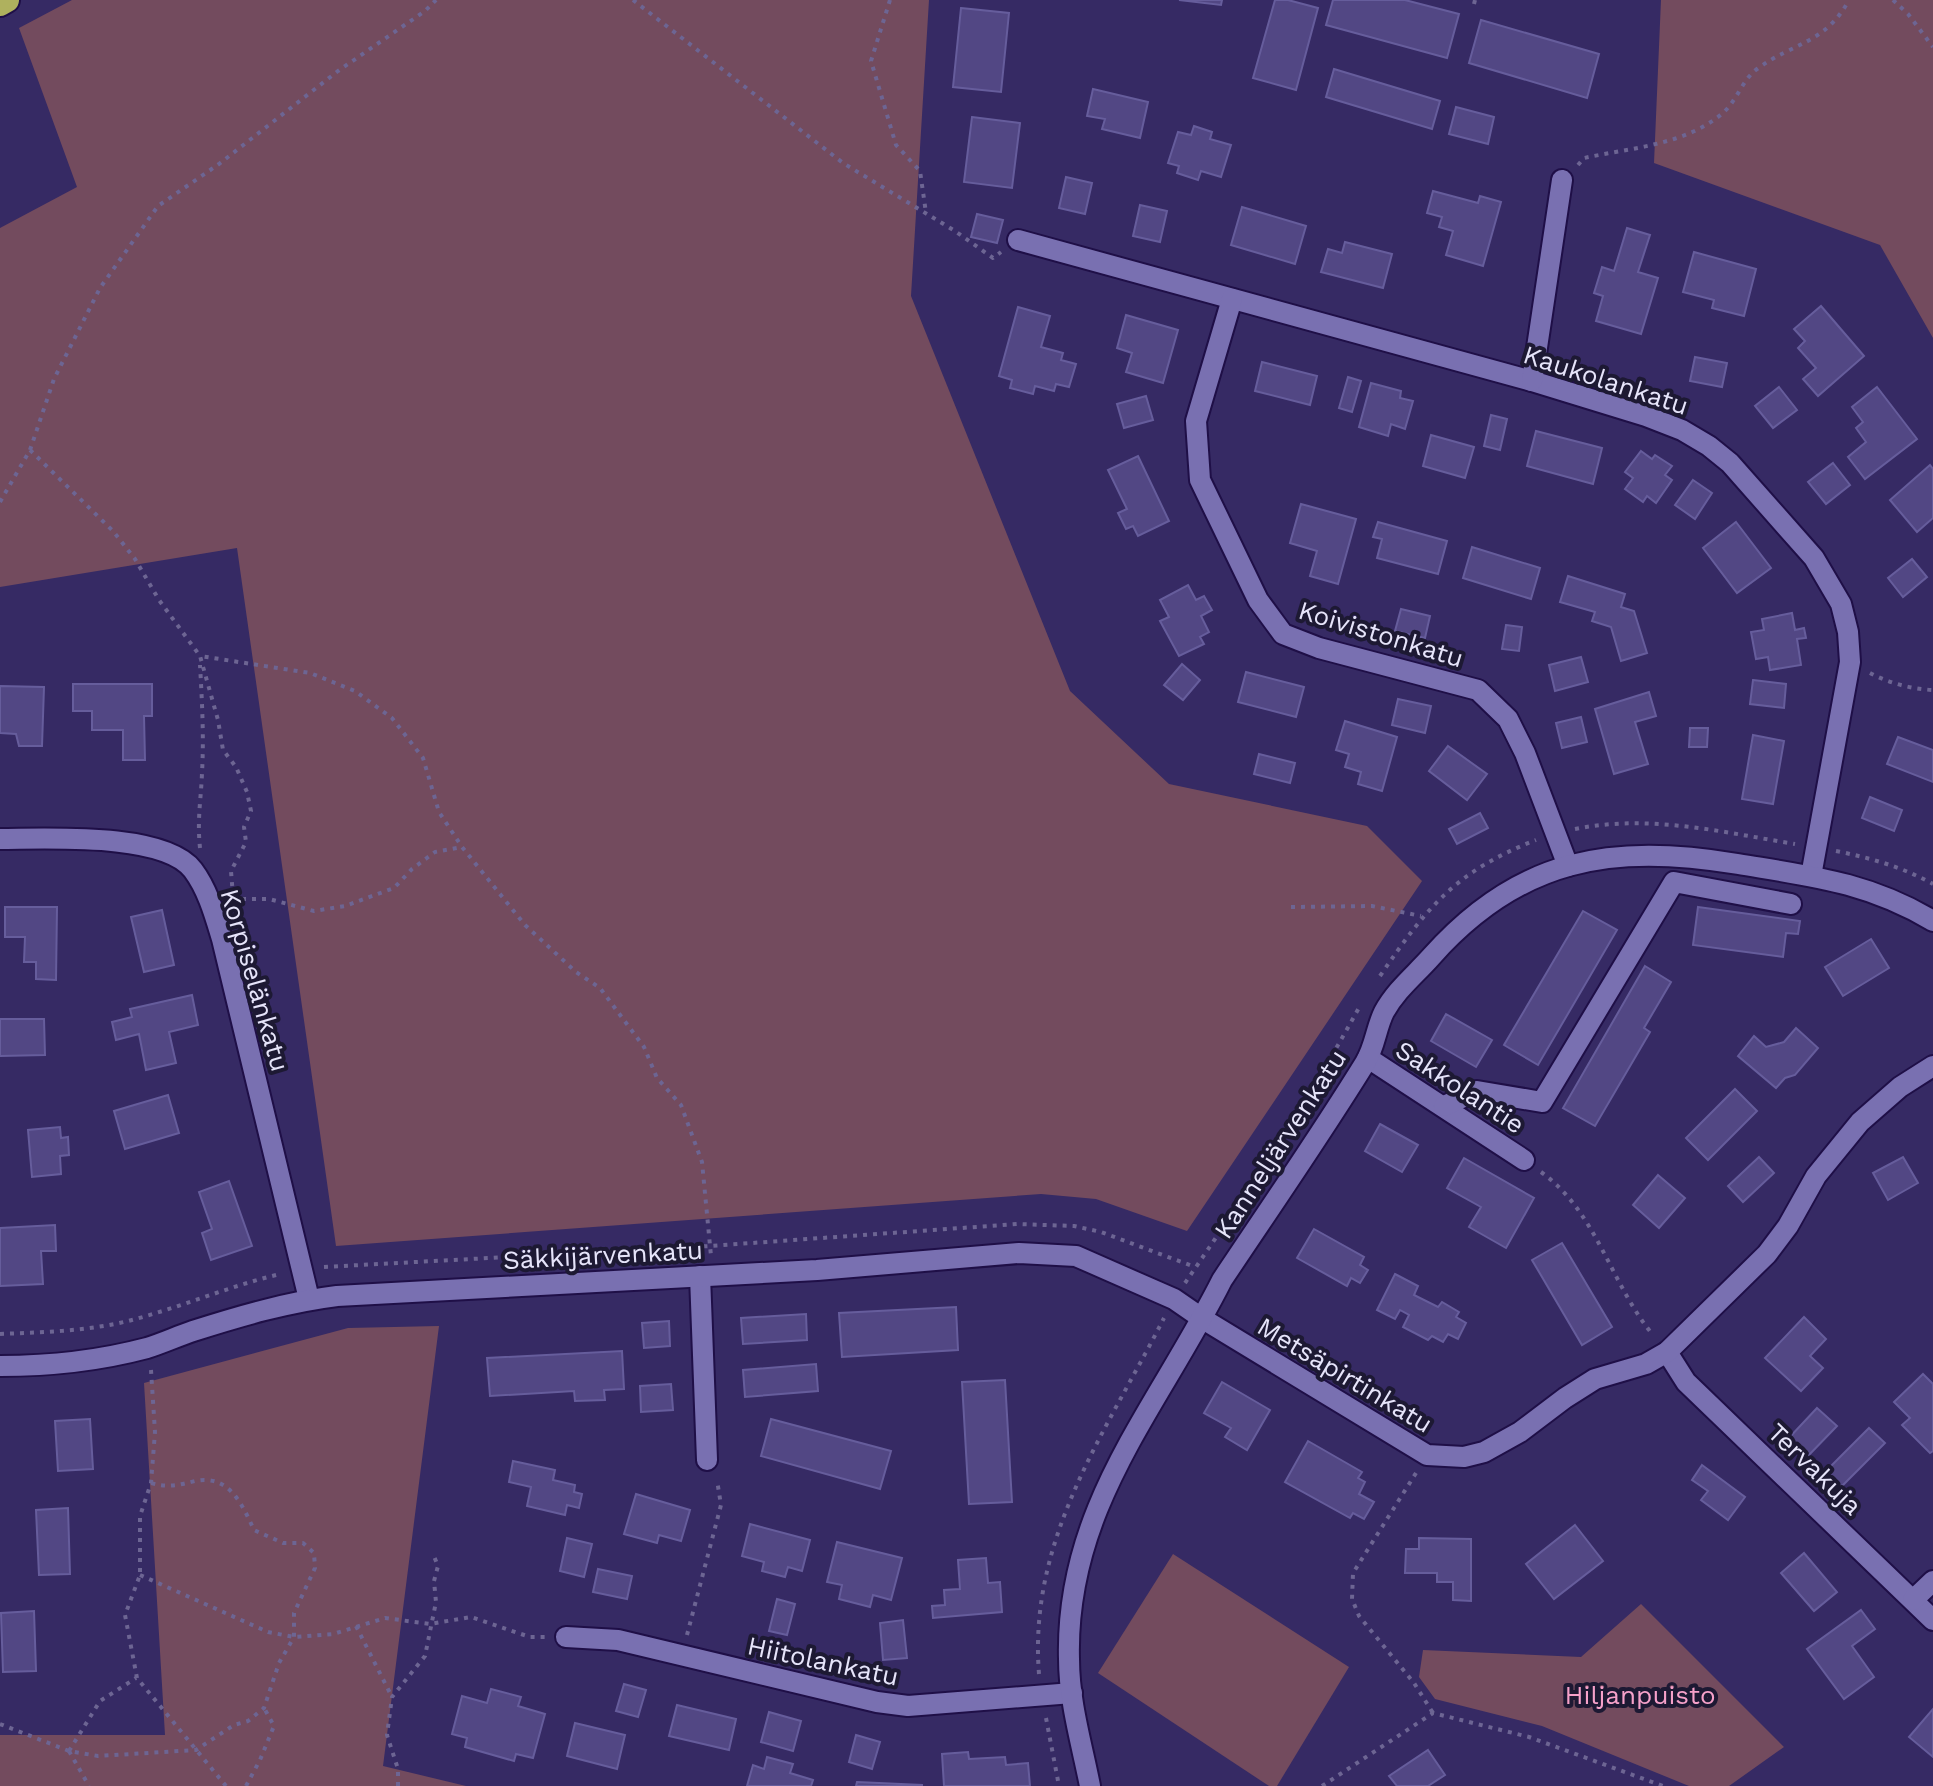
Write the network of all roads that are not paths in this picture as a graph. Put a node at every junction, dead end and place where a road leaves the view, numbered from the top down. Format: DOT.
graph roads {
  1 [pos="7,0"];
  2 [pos="0,4"];
  3 [pos="1562,180"];
  4 [pos="1018,240"];
  5 [pos="1232,299"];
  6 [pos="1532,381"];
  7 [pos="0,839"];
  8 [pos="1568,866"];
  9 [pos="1811,876"];
  10 [pos="1791,904"];
  11 [pos="1933,921"];
  12 [pos="1368,1058"];
  13 [pos="1933,1066"];
  14 [pos="1444,1106"];
  15 [pos="1524,1160"];
  16 [pos="700,1276"];
  17 [pos="309,1299"];
  18 [pos="1203,1319"];
  19 [pos="1667,1352"];
  20 [pos="0,1366"];
  21 [pos="707,1460"];
  22 [pos="1933,1581"];
  23 [pos="1913,1600"];
  24 [pos="1933,1620"];
  25 [pos="566,1637"];
  26 [pos="1072,1693"];
  27 [pos="1090,1786"];
  1 -- 2 [label="highway"];
  3 -- 6 [label="street"];
  4 -- 5 [label="street, Kaukolankatu"];
  5 -- 6 [label="street, Kaukolankatu"];
  5 -- 8 [label="street, Koivistonkatu"];
  6 -- 9 [label="street, Kaukolankatu"];
  7 -- 17 [label="street, Korpiselänkatu"];
  8 -- 9 [label="street, Kanneljärvenkatu"];
  8 -- 12 [label="street, Kanneljärvenkatu"];
  9 -- 11 [label="street, Kanneljärvenkatu"];
  10 -- 14 [label="street"];
  12 -- 14 [label="street, Sakkolantie"];
  12 -- 18 [label="street, Kanneljärvenkatu"];
  13 -- 19 [label="street, Metsäpirtinkatu"];
  14 -- 15 [label="street, Sakkolantie"];
  16 -- 17 [label="street, Säkkijärvenkatu"];
  16 -- 18 [label="street, Säkkijärvenkatu"];
  16 -- 21 [label="street"];
  17 -- 20 [label="street, Säkkijärvenkatu"];
  18 -- 19 [label="street, Metsäpirtinkatu"];
  18 -- 26 [label="street, Kanneljärvenkatu"];
  19 -- 23 [label="street, Tervakuja"];
  22 -- 23 [label="street"];
  23 -- 24 [label="street, Tervakuja"];
  25 -- 26 [label="street, Hiitolankatu"];
  26 -- 27 [label="street, Kanneljärvenkatu"];
}
